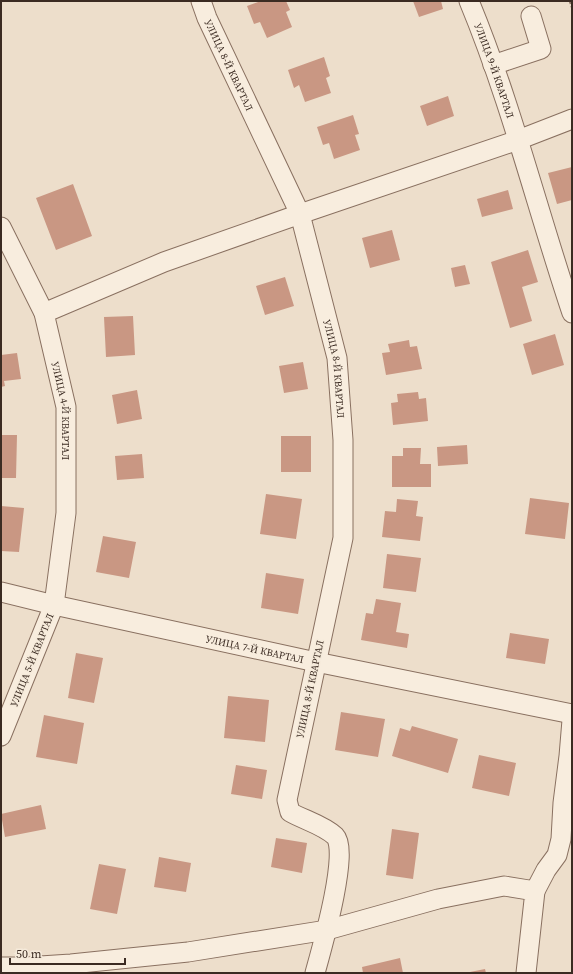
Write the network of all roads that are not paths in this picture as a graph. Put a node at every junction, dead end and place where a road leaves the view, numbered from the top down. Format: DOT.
graph roads {
  1 [pos="201,1"];
  2 [pos="469,1"];
  3 [pos="531,16"];
  4 [pos="493,65"];
  5 [pos="572,120"];
  6 [pos="518,140"];
  7 [pos="300,214"];
  8 [pos="1,227"];
  9 [pos="44,313"];
  10 [pos="572,313"];
  11 [pos="1,592"];
  12 [pos="54,605"];
  13 [pos="316,662"];
  14 [pos="572,714"];
  15 [pos="572,720"];
  16 [pos="1,736"];
  17 [pos="535,891"];
  18 [pos="327,930"];
  19 [pos="1,967"];
  20 [pos="24,970"];
  21 [pos="315,973"];
  22 [pos="526,973"];
  1 -- 7 [label="street, УЛИЦА 8-Й КВАРТАЛ"];
  2 -- 4 [label="street, УЛИЦА 9-Й КВАРТАЛ"];
  3 -- 4 [label="street"];
  4 -- 6 [label="street, УЛИЦА 9-Й КВАРТАЛ"];
  5 -- 6 [label="street"];
  6 -- 7 [label="street"];
  6 -- 10 [label="street, УЛИЦА 9-Й КВАРТАЛ"];
  7 -- 9 [label="street"];
  7 -- 13 [label="street, УЛИЦА 8-Й КВАРТАЛ"];
  8 -- 9 [label="street, УЛИЦА 4-Й КВАРТАЛ"];
  9 -- 12 [label="street, УЛИЦА 4-Й КВАРТАЛ"];
  11 -- 12 [label="street, УЛИЦА 7-Й КВАРТАЛ"];
  12 -- 13 [label="street, УЛИЦА 7-Й КВАРТАЛ"];
  12 -- 16 [label="street, УЛИЦА 5-Й КВАРТАЛ"];
  13 -- 14 [label="street, УЛИЦА 7-Й КВАРТАЛ"];
  13 -- 18 [label="street, УЛИЦА 8-Й КВАРТАЛ"];
  15 -- 17 [label="street"];
  17 -- 18 [label="street"];
  17 -- 22 [label="street"];
  18 -- 20 [label="street"];
  18 -- 21 [label="street, УЛИЦА 8-Й КВАРТАЛ"];
  19 -- 20 [label="street"];
}
